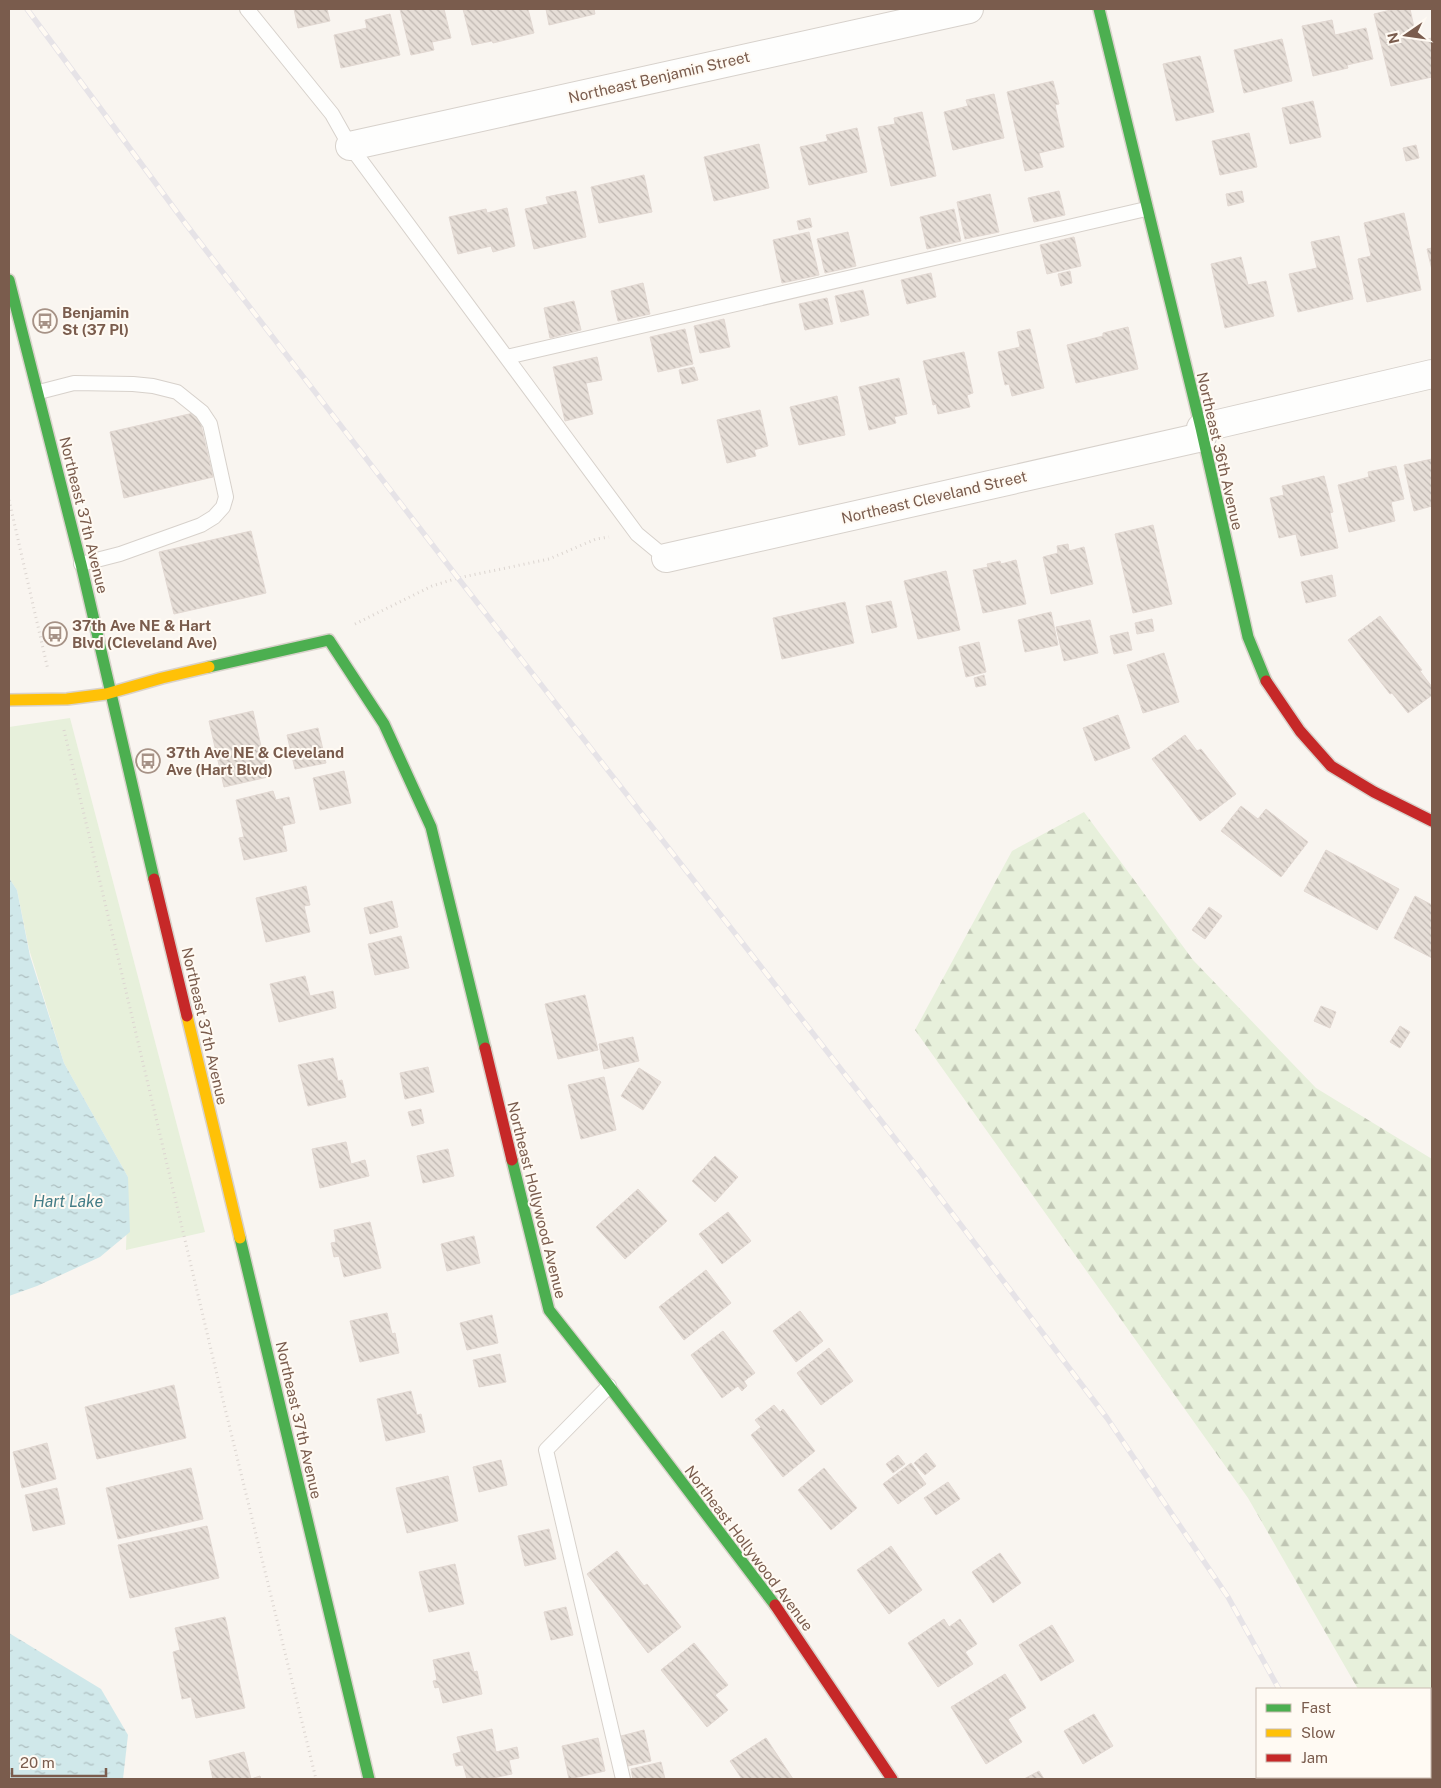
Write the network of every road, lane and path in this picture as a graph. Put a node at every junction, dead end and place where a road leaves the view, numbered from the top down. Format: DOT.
graph roads {
  1 [pos="247,9"];
  2 [pos="969,9"];
  3 [pos="1099,9"];
  4 [pos="350,146"];
  5 [pos="1146,209"];
  6 [pos="9,280"];
  7 [pos="507,357"];
  8 [pos="1432,374"];
  9 [pos="39,392"];
  10 [pos="1201,433"];
  11 [pos="9,500"];
  12 [pos="637,534"];
  13 [pos="666,558"];
  14 [pos="81,564"];
  15 [pos="354,624"];
  16 [pos="110,692"];
  17 [pos="9,700"];
  18 [pos="57,700"];
  19 [pos="1432,821"];
  20 [pos="609,1386"];
  21 [pos="316,1779"];
  22 [pos="369,1779"];
  23 [pos="623,1779"];
  24 [pos="892,1779"];
  1 -- 4 [label="lane"];
  2 -- 4 [label="street, Northeast Benjamin Street"];
  3 -- 5 [label="street, Northeast 36th Avenue"];
  4 -- 7 [label="lane"];
  5 -- 7 [label="lane"];
  5 -- 10 [label="street, Northeast 36th Avenue"];
  6 -- 9 [label="street, Northeast 37th Avenue"];
  7 -- 12 [label="lane"];
  8 -- 10 [label="street, Northeast Cleveland Street"];
  9 -- 14 [label="street, Northeast 37th Avenue"];
  9 -- 14 [label="lane"];
  10 -- 13 [label="street, Northeast Cleveland Street"];
  10 -- 19 [label="street, Northeast 36th Avenue"];
  11 -- 18 [label="path"];
  12 -- 13 [label="lane"];
  12 -- 15 [label="path"];
  14 -- 16 [label="street, Northeast 37th Avenue"];
  16 -- 18 [label="street"];
  16 -- 20 [label="street, Northeast Hollywood Avenue"];
  16 -- 22 [label="street, Northeast 37th Avenue"];
  17 -- 18 [label="street"];
  18 -- 21 [label="path"];
  20 -- 23 [label="lane"];
  20 -- 24 [label="street, Northeast Hollywood Avenue"];
}
